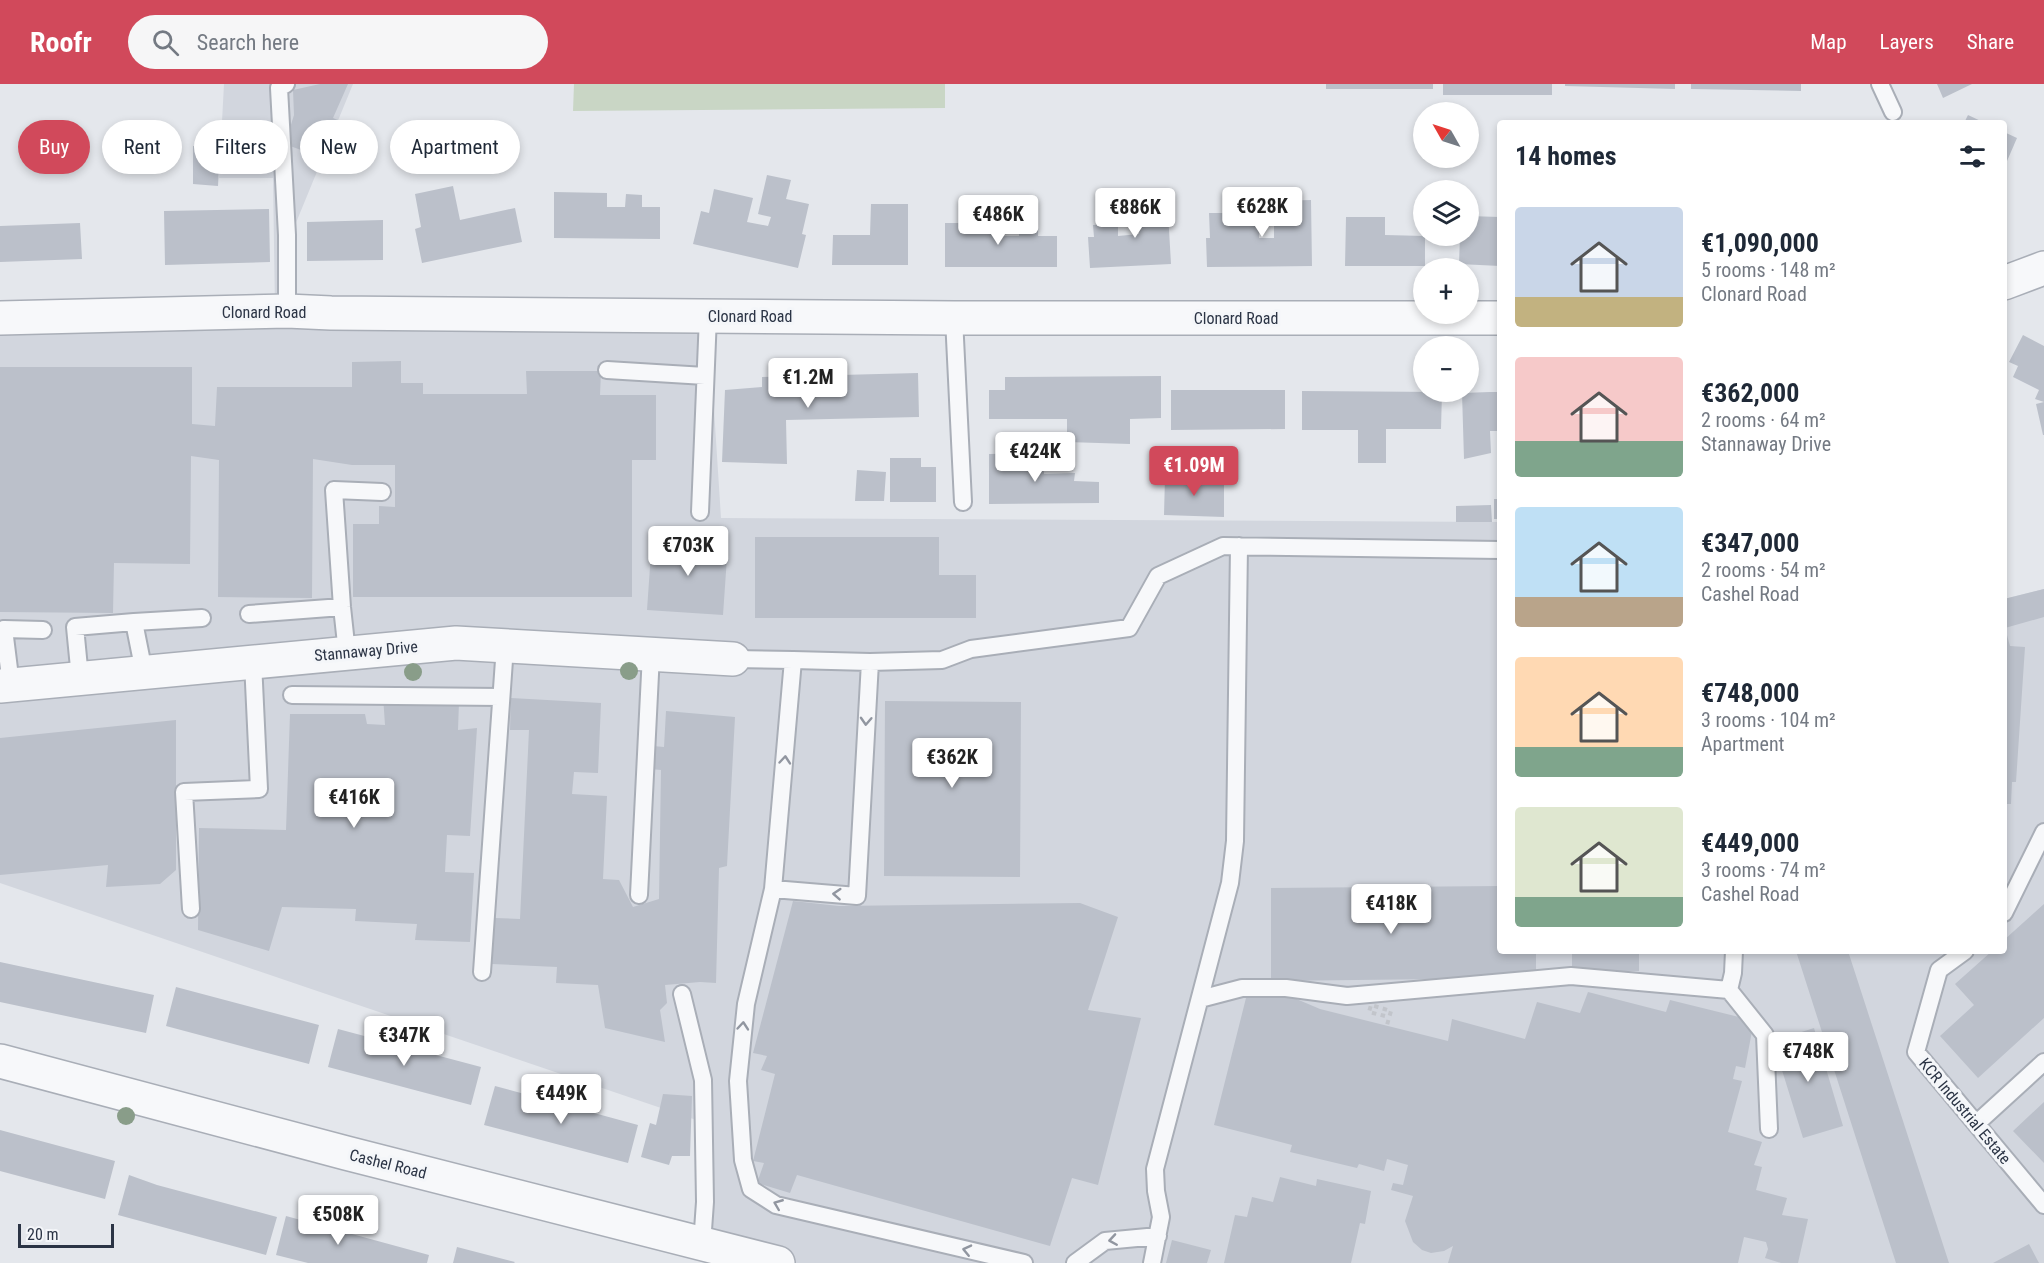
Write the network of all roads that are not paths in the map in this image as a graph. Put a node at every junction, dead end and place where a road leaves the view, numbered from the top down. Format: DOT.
graph roads {
  1 [pos="286,84"];
  2 [pos="1880,84"];
  3 [pos="1893,112"];
  4 [pos="2044,268"];
  5 [pos="2007,282"];
  6 [pos="288,311"];
  7 [pos="708,316"];
  8 [pos="0,318"];
  9 [pos="954,318"];
  10 [pos="1497,318"];
  11 [pos="607,370"];
  12 [pos="705,376"];
  13 [pos="382,492"];
  14 [pos="963,502"];
  15 [pos="700,512"];
  16 [pos="1239,546"];
  17 [pos="1497,550"];
  18 [pos="342,607"];
  19 [pos="249,614"];
  20 [pos="202,618"];
  21 [pos="134,622"];
  22 [pos="43,630"];
  23 [pos="505,646"];
  24 [pos="347,653"];
  25 [pos="651,654"];
  26 [pos="733,659"];
  27 [pos="793,660"];
  28 [pos="253,662"];
  29 [pos="870,662"];
  30 [pos="144,672"];
  31 [pos="80,678"];
  32 [pos="5,685"];
  33 [pos="292,695"];
  34 [pos="501,697"];
  35 [pos="2044,832"];
  36 [pos="773,890"];
  37 [pos="639,895"];
  38 [pos="2007,908"];
  39 [pos="191,909"];
  40 [pos="1734,954"];
  41 [pos="1961,954"];
  42 [pos="482,972"];
  43 [pos="1729,990"];
  44 [pos="682,994"];
  45 [pos="1200,999"];
  46 [pos="0,1061"];
  47 [pos="2044,1062"];
  48 [pos="1976,1124"];
  49 [pos="1769,1130"];
  50 [pos="2044,1205"];
  51 [pos="1158,1236"];
  52 [pos="702,1244"];
  53 [pos="773,1262"];
  54 [pos="1024,1263"];
  55 [pos="1075,1263"];
  56 [pos="1152,1263"];
  1 -- 6 [label="lane"];
  2 -- 3 [label="lane"];
  4 -- 5 [label="street"];
  6 -- 7 [label="street, Clonard Road"];
  6 -- 8 [label="street, Clonard Road"];
  7 -- 9 [label="street, Clonard Road"];
  7 -- 12 [label="lane"];
  9 -- 10 [label="street, Clonard Road"];
  9 -- 14 [label="lane"];
  11 -- 12 [label="lane"];
  12 -- 15 [label="lane"];
  13 -- 18 [label="lane"];
  16 -- 17 [label="lane"];
  16 -- 29 [label="lane"];
  16 -- 45 [label="lane"];
  18 -- 19 [label="lane"];
  18 -- 24 [label="lane"];
  20 -- 21 [label="lane"];
  21 -- 30 [label="lane"];
  21 -- 31 [label="lane"];
  22 -- 32 [label="lane"];
  23 -- 24 [label="street, Stannaway Drive"];
  23 -- 25 [label="street, Stannaway Drive"];
  23 -- 34 [label="lane"];
  24 -- 28 [label="street, Stannaway Drive"];
  25 -- 26 [label="street, Stannaway Drive"];
  25 -- 37 [label="lane"];
  26 -- 27 [label="lane"];
  27 -- 29 [label="lane"];
  36 -- 27 [label="lane, one-way"];
  28 -- 30 [label="street, Stannaway Drive"];
  28 -- 39 [label="lane"];
  29 -- 36 [label="lane, one-way"];
  30 -- 31 [label="street, Stannaway Drive"];
  31 -- 32 [label="street, Stannaway Drive"];
  33 -- 34 [label="lane"];
  34 -- 42 [label="lane"];
  35 -- 38 [label="lane"];
  54 -- 36 [label="lane, one-way"];
  40 -- 43 [label="lane"];
  41 -- 48 [label="lane, KCR Industrial Estate"];
  43 -- 45 [label="lane"];
  43 -- 49 [label="lane"];
  44 -- 52 [label="lane"];
  45 -- 51 [label="lane"];
  46 -- 52 [label="street, Cashel Road"];
  47 -- 48 [label="lane"];
  48 -- 50 [label="lane, KCR Industrial Estate"];
  51 -- 55 [label="lane, one-way"];
  51 -- 56 [label="lane"];
  52 -- 53 [label="street, Cashel Road"];
}
